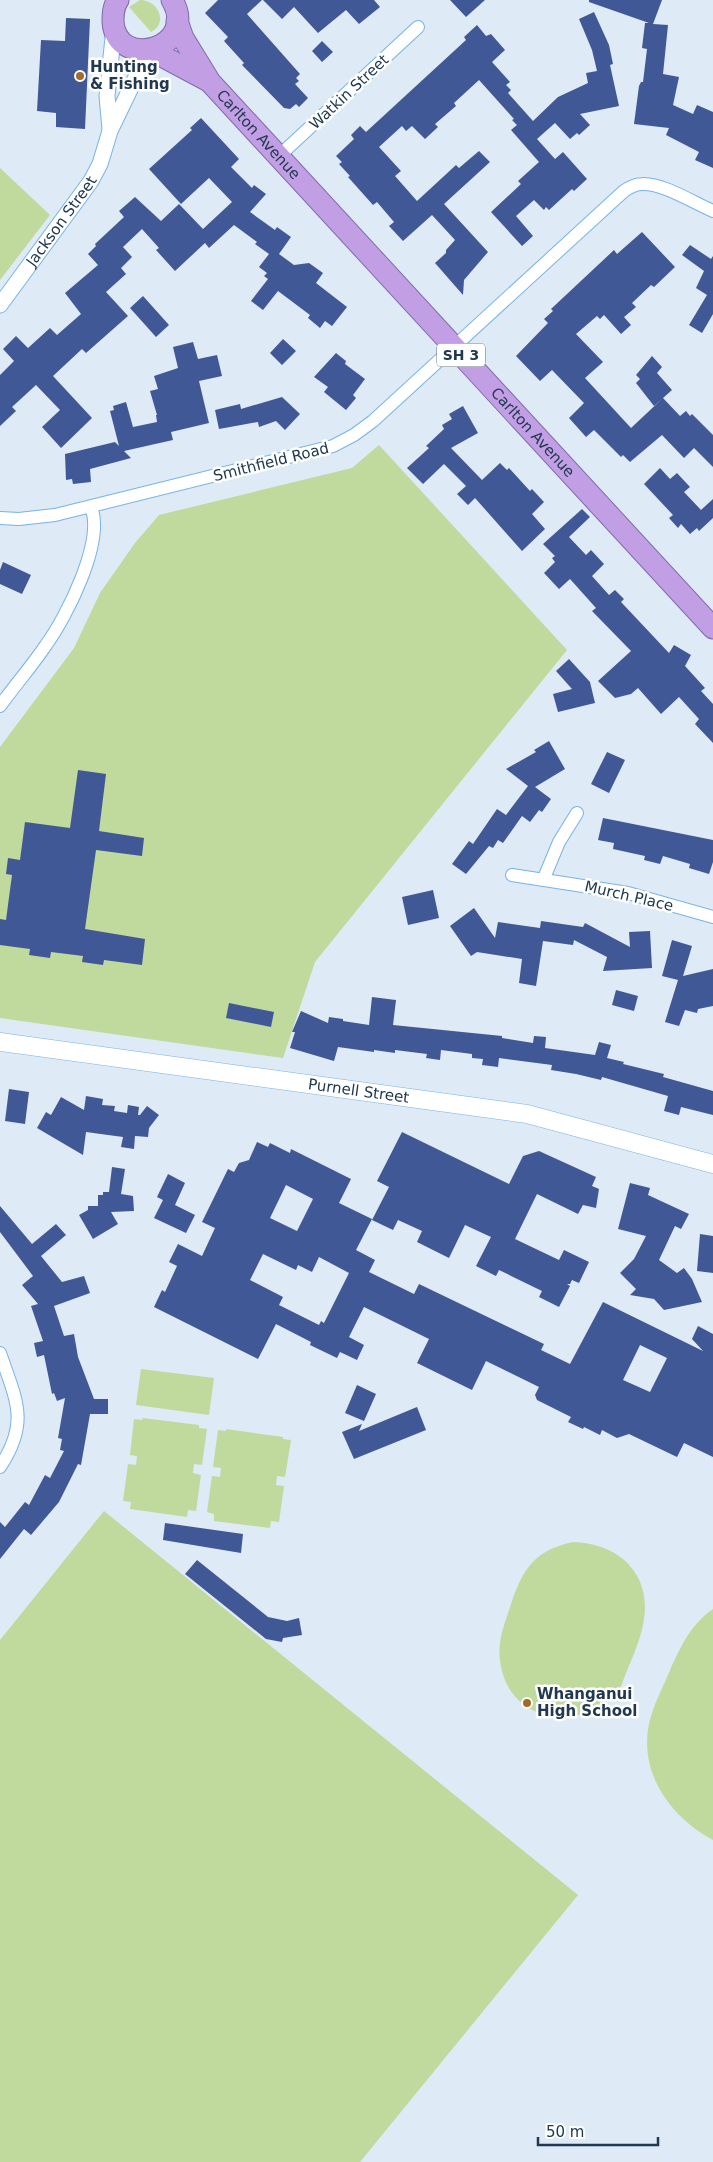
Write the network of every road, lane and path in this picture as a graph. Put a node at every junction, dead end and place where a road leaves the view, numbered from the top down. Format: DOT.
graph roads {
  1 [pos="175,7"];
  2 [pos="113,10"];
  3 [pos="418,26"];
  4 [pos="151,49"];
  5 [pos="210,82"];
  6 [pos="110,131"];
  7 [pos="279,156"];
  8 [pos="713,211"];
  9 [pos="0,305"];
  10 [pos="453,346"];
  11 [pos="91,507"];
  12 [pos="0,518"];
  13 [pos="713,628"];
  14 [pos="0,706"];
  15 [pos="577,813"];
  16 [pos="512,874"];
  17 [pos="544,878"];
  18 [pos="713,917"];
  19 [pos="0,1042"];
  20 [pos="713,1164"];
  21 [pos="0,1353"];
  22 [pos="0,1467"];
  1 -- 4 [label="highway, SH 3"];
  1 -- 5 [label="highway, Carlton Avenue / SH 3"];
  2 -- 4 [label="highway, SH 3"];
  2 -- 6 [label="street, Jackson Street"];
  3 -- 7 [label="street, Watkin Street"];
  4 -- 5 [label="highway, Carlton Avenue / SH 3"];
  4 -- 6 [label="street, Jackson Street"];
  5 -- 7 [label="highway, Carlton Avenue / SH 3"];
  6 -- 9 [label="street, Jackson Street"];
  7 -- 10 [label="highway, Carlton Avenue / SH 3"];
  8 -- 10 [label="street, Smithfield Road"];
  10 -- 11 [label="street, Smithfield Road"];
  10 -- 13 [label="highway, Carlton Avenue / SH 3"];
  11 -- 12 [label="street, Smithfield Road"];
  11 -- 14 [label="street"];
  15 -- 17 [label="street"];
  16 -- 17 [label="street, Murch Place"];
  17 -- 18 [label="street, Murch Place"];
  19 -- 20 [label="main road, Purnell Street"];
  21 -- 22 [label="street"];
}
